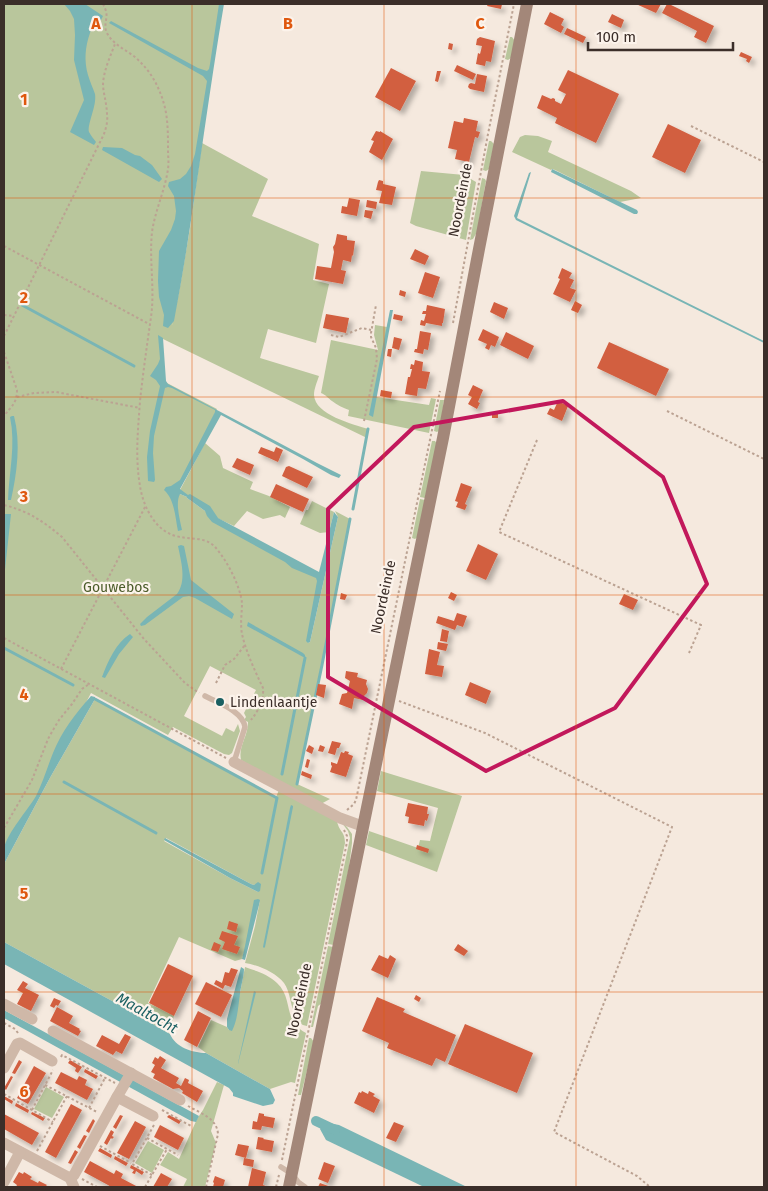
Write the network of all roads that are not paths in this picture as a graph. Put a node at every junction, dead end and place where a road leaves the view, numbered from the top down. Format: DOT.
graph roads {
  1 [pos="527,4"];
  2 [pos="205,696"];
  3 [pos="234,762"];
  4 [pos="362,826"];
  5 [pos="4,1004"];
  6 [pos="32,1019"];
  7 [pos="53,1031"];
  8 [pos="55,1062"];
  9 [pos="4,1068"];
  10 [pos="124,1084"];
  11 [pos="180,1100"];
  12 [pos="155,1117"];
  13 [pos="4,1143"];
  14 [pos="20,1152"];
  15 [pos="280,1166"];
  16 [pos="292,1174"];
  17 [pos="73,1180"];
  18 [pos="4,1182"];
  19 [pos="289,1187"];
  20 [pos="304,1187"];
  1 -- 4 [label="main road, Noordeinde"];
  2 -- 3 [label="lane"];
  3 -- 4 [label="street"];
  4 -- 16 [label="main road, Noordeinde"];
  5 -- 6 [label="street"];
  7 -- 10 [label="street"];
  8 -- 9 [label="street"];
  10 -- 11 [label="street"];
  10 -- 12 [label="street"];
  10 -- 17 [label="street"];
  13 -- 14 [label="street"];
  14 -- 17 [label="street"];
  14 -- 18 [label="street"];
  15 -- 16 [label="lane"];
  16 -- 19 [label="main road, Noordeinde"];
  16 -- 20 [label="lane"];
}
